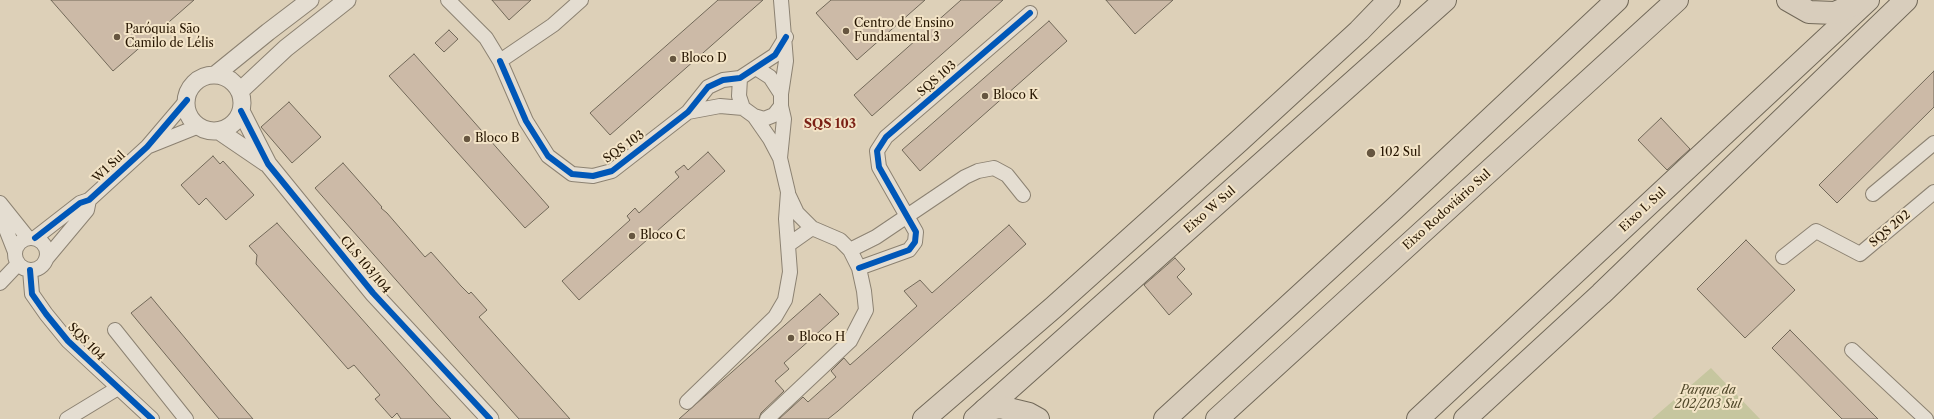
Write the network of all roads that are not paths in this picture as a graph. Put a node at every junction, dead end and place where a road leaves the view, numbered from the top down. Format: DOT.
graph roads {
  1 [pos="310,0"];
  2 [pos="347,0"];
  3 [pos="448,0"];
  4 [pos="581,0"];
  5 [pos="781,0"];
  6 [pos="1389,0"];
  7 [pos="1444,0"];
  8 [pos="1616,0"];
  9 [pos="1676,0"];
  10 [pos="1788,0"];
  11 [pos="1864,0"];
  12 [pos="1868,0"];
  13 [pos="1906,0"];
  14 [pos="1030,13"];
  15 [pos="786,38"];
  16 [pos="500,61"];
  17 [pos="756,68"];
  18 [pos="215,75"];
  19 [pos="740,78"];
  20 [pos="240,91"];
  21 [pos="186,100"];
  22 [pos="781,100"];
  23 [pos="241,111"];
  24 [pos="688,112"];
  25 [pos="749,112"];
  26 [pos="199,126"];
  27 [pos="218,130"];
  28 [pos="1934,143"];
  29 [pos="147,147"];
  30 [pos="780,158"];
  31 [pos="268,164"];
  32 [pos="788,192"];
  33 [pos="1934,192"];
  34 [pos="1873,194"];
  35 [pos="1023,195"];
  36 [pos="89,200"];
  37 [pos="0,203"];
  38 [pos="0,214"];
  39 [pos="908,216"];
  40 [pos="812,228"];
  41 [pos="31,238"];
  42 [pos="788,245"];
  43 [pos="850,250"];
  44 [pos="1783,257"];
  45 [pos="46,259"];
  46 [pos="21,262"];
  47 [pos="859,268"];
  48 [pos="0,283"];
  49 [pos="114,330"];
  50 [pos="1852,350"];
  51 [pos="118,388"];
  52 [pos="687,402"];
  53 [pos="980,414"];
  54 [pos="149,418"];
  55 [pos="67,419"];
  56 [pos="186,419"];
  57 [pos="490,419"];
  58 [pos="768,419"];
  59 [pos="924,419"];
  60 [pos="1038,419"];
  61 [pos="1165,419"];
  62 [pos="1217,419"];
  63 [pos="1418,419"];
  64 [pos="1465,419"];
  65 [pos="1926,419"];
  1 -- 18 [label="street"];
  2 -- 20 [label="street"];
  3 -- 16 [label="street, SQS 103"];
  4 -- 16 [label="street"];
  5 -- 15 [label="street"];
  6 -- 59 [label="main road"];
  7 -- 53 [label="main road, Eixo W Sul"];
  8 -- 61 [label="main road"];
  9 -- 62 [label="main road, Eixo Rodoviário Sul"];
  10 -- 11 [label="main road"];
  12 -- 63 [label="main road, Eixo L Sul"];
  13 -- 64 [label="main road"];
  14 -- 39 [label="street, SQS 103"];
  15 -- 17 [label="street, SQS 103"];
  15 -- 22 [label="street"];
  16 -- 24 [label="street, SQS 103"];
  17 -- 19 [label="street, SQS 103"];
  17 -- 22 [label="street"];
  18 -- 20 [label="street"];
  18 -- 21 [label="street"];
  19 -- 24 [label="street, SQS 103"];
  19 -- 25 [label="street"];
  20 -- 23 [label="street"];
  21 -- 26 [label="street"];
  21 -- 29 [label="street, W1 Sul"];
  22 -- 25 [label="street, SQS 103"];
  22 -- 30 [label="street"];
  23 -- 27 [label="street"];
  23 -- 31 [label="street, CLS 103/104"];
  24 -- 25 [label="street, SQS 103"];
  25 -- 30 [label="street"];
  26 -- 27 [label="street"];
  26 -- 29 [label="street, W1 Sul"];
  27 -- 31 [label="street, CLS 103/104"];
  28 -- 34 [label="street"];
  29 -- 36 [label="street, W1 Sul"];
  30 -- 32 [label="street"];
  31 -- 57 [label="street, CLS 103/104"];
  32 -- 40 [label="street"];
  32 -- 42 [label="street"];
  33 -- 44 [label="street, SQS 202"];
  35 -- 39 [label="street"];
  36 -- 41 [label="street, W1 Sul"];
  36 -- 45 [label="street, W1 Sul"];
  37 -- 41 [label="street"];
  38 -- 46 [label="street, SQS 104"];
  39 -- 43 [label="street"];
  39 -- 47 [label="street, SQS 103"];
  40 -- 42 [label="street"];
  40 -- 43 [label="street"];
  41 -- 45 [label="street"];
  41 -- 46 [label="street"];
  42 -- 52 [label="street"];
  43 -- 47 [label="street"];
  45 -- 46 [label="street"];
  46 -- 48 [label="street"];
  46 -- 51 [label="street, SQS 104"];
  47 -- 58 [label="street"];
  49 -- 56 [label="street"];
  50 -- 65 [label="street"];
  51 -- 54 [label="street, SQS 104"];
  51 -- 55 [label="street"];
  53 -- 60 [label="main road"];
}
